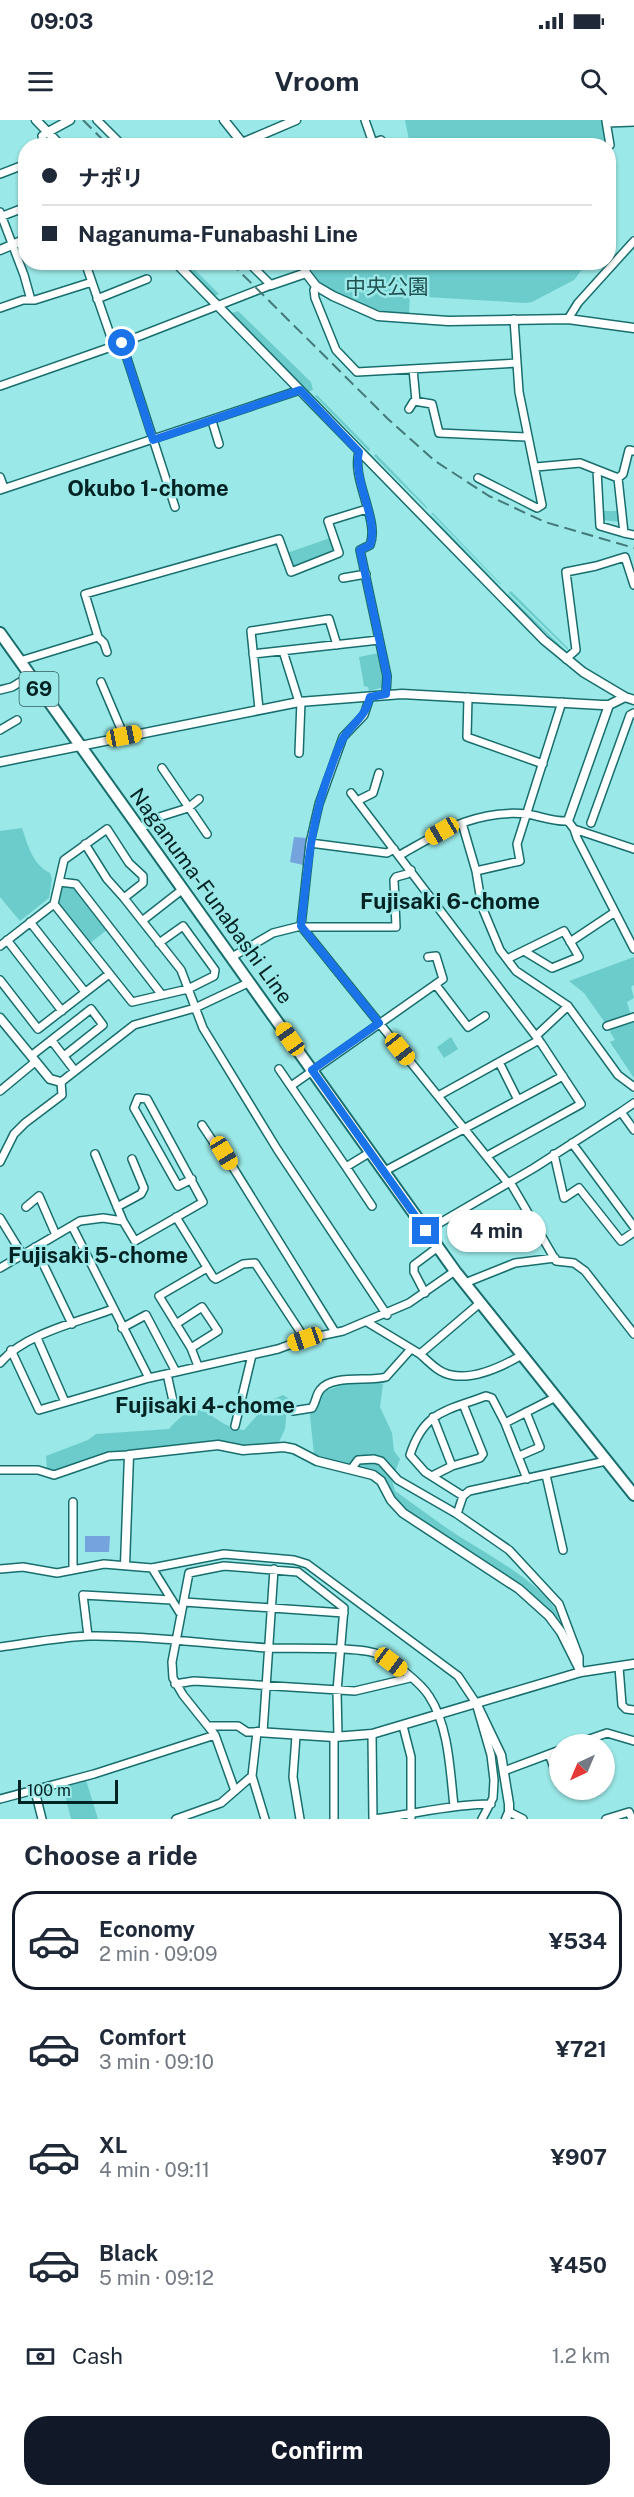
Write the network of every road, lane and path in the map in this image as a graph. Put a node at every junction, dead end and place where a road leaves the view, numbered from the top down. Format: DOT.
graph roads {
  1 [pos="36,120"];
  2 [pos="70,120"];
  3 [pos="97,120"];
  4 [pos="224,120"];
  5 [pos="296,120"];
  6 [pos="365,120"];
  7 [pos="606,122"];
  8 [pos="634,122"];
  9 [pos="48,132"];
  10 [pos="43,138"];
  11 [pos="54,138"];
  12 [pos="115,138"];
  13 [pos="236,138"];
  14 [pos="254,138"];
  15 [pos="371,138"];
  16 [pos="609,138"];
  17 [pos="18,167"];
  18 [pos="0,174"];
  19 [pos="18,210"];
  20 [pos="1,215"];
  21 [pos="634,241"];
  22 [pos="18,242"];
  23 [pos="13,244"];
  24 [pos="0,250"];
  25 [pos="18,260"];
  26 [pos="616,261"];
  27 [pos="21,270"];
  28 [pos="88,270"];
  29 [pos="183,270"];
  30 [pos="256,270"];
  31 [pos="305,270"];
  32 [pos="608,270"];
  33 [pos="306,273"];
  34 [pos="147,279"];
  35 [pos="92,282"];
  36 [pos="271,285"];
  37 [pos="316,286"];
  38 [pos="98,299"];
  39 [pos="31,300"];
  40 [pos="218,306"];
  41 [pos="0,308"];
  42 [pos="514,319"];
  43 [pos="568,319"];
  44 [pos="634,328"];
  45 [pos="122,343"];
  46 [pos="114,346"];
  47 [pos="517,363"];
  48 [pos="413,369"];
  49 [pos="0,387"];
  50 [pos="300,390"];
  51 [pos="416,401"];
  52 [pos="408,409"];
  53 [pos="212,421"];
  54 [pos="527,437"];
  55 [pos="153,440"];
  56 [pos="219,444"];
  57 [pos="634,451"];
  58 [pos="359,452"];
  59 [pos="536,467"];
  60 [pos="597,470"];
  61 [pos="0,477"];
  62 [pos="478,478"];
  63 [pos="618,478"];
  64 [pos="2,489"];
  65 [pos="175,507"];
  66 [pos="367,509"];
  67 [pos="624,533"];
  68 [pos="634,535"];
  69 [pos="366,574"];
  70 [pos="343,578"];
  71 [pos="634,585"];
  72 [pos="0,633"];
  73 [pos="98,637"];
  74 [pos="380,640"];
  75 [pos="337,645"];
  76 [pos="283,651"];
  77 [pos="107,652"];
  78 [pos="253,654"];
  79 [pos="566,659"];
  80 [pos="20,660"];
  81 [pos="30,676"];
  82 [pos="101,682"];
  83 [pos="0,690"];
  84 [pos="634,692"];
  85 [pos="386,694"];
  86 [pos="370,697"];
  87 [pos="468,697"];
  88 [pos="630,699"];
  89 [pos="300,702"];
  90 [pos="562,702"];
  91 [pos="609,705"];
  92 [pos="259,710"];
  93 [pos="634,713"];
  94 [pos="17,720"];
  95 [pos="0,730"];
  96 [pos="124,736"];
  97 [pos="78,745"];
  98 [pos="300,753"];
  99 [pos="0,762"];
  100 [pos="543,764"];
  101 [pos="162,768"];
  102 [pos="379,773"];
  103 [pos="351,793"];
  104 [pos="199,799"];
  105 [pos="357,801"];
  106 [pos="189,808"];
  107 [pos="526,814"];
  108 [pos="568,821"];
  109 [pos="462,823"];
  110 [pos="591,823"];
  111 [pos="140,829"];
  112 [pos="574,829"];
  113 [pos="207,834"];
  114 [pos="310,843"];
  115 [pos="85,844"];
  116 [pos="394,849"];
  117 [pos="634,849"];
  118 [pos="400,855"];
  119 [pos="411,870"];
  120 [pos="476,871"];
  121 [pos="60,882"];
  122 [pos="183,889"];
  123 [pos="124,898"];
  124 [pos="54,903"];
  125 [pos="615,912"];
  126 [pos="142,921"];
  127 [pos="30,922"];
  128 [pos="302,926"];
  129 [pos="7,940"];
  130 [pos="570,942"];
  131 [pos="159,943"];
  132 [pos="0,946"];
  133 [pos="634,948"];
  134 [pos="524,951"];
  135 [pos="232,957"];
  136 [pos="428,957"];
  137 [pos="507,959"];
  138 [pos="109,974"];
  139 [pos="0,980"];
  140 [pos="250,982"];
  141 [pos="436,985"];
  142 [pos="188,989"];
  143 [pos="85,993"];
  144 [pos="162,995"];
  145 [pos="568,1006"];
  146 [pos="195,1008"];
  147 [pos="62,1011"];
  148 [pos="485,1016"];
  149 [pos="634,1017"];
  150 [pos="0,1019"];
  151 [pos="379,1023"];
  152 [pos="606,1026"];
  153 [pos="537,1038"];
  154 [pos="52,1041"];
  155 [pos="64,1056"];
  156 [pos="33,1059"];
  157 [pos="499,1062"];
  158 [pos="279,1069"];
  159 [pos="312,1070"];
  160 [pos="75,1071"];
  161 [pos="562,1076"];
  162 [pos="61,1082"];
  163 [pos="291,1086"];
  164 [pos="634,1087"];
  165 [pos="0,1091"];
  166 [pos="438,1096"];
  167 [pos="518,1100"];
  168 [pos="634,1103"];
  169 [pos="621,1112"];
  170 [pos="202,1125"];
  171 [pos="465,1128"];
  172 [pos="634,1130"];
  173 [pos="572,1143"];
  174 [pos="369,1153"];
  175 [pos="95,1154"];
  176 [pos="554,1154"];
  177 [pos="486,1156"];
  178 [pos="132,1159"];
  179 [pos="0,1162"];
  180 [pos="346,1167"];
  181 [pos="383,1172"];
  182 [pos="192,1179"];
  183 [pos="509,1183"];
  184 [pos="372,1206"];
  185 [pos="26,1207"];
  186 [pos="117,1207"];
  187 [pos="176,1217"];
  188 [pos="0,1218"];
  189 [pos="123,1221"];
  190 [pos="72,1226"];
  191 [pos="634,1230"];
  192 [pos="426,1231"];
  193 [pos="56,1235"];
  194 [pos="35,1247"];
  195 [pos="438,1247"];
  196 [pos="22,1254"];
  197 [pos="555,1258"];
  198 [pos="0,1268"];
  199 [pos="207,1268"];
  200 [pos="455,1271"];
  201 [pos="465,1283"];
  202 [pos="425,1293"];
  203 [pos="480,1303"];
  204 [pos="113,1309"];
  205 [pos="387,1315"];
  206 [pos="367,1322"];
  207 [pos="72,1324"];
  208 [pos="176,1324"];
  209 [pos="122,1328"];
  210 [pos="334,1332"];
  211 [pos="634,1334"];
  212 [pos="37,1338"];
  213 [pos="305,1339"];
  214 [pos="191,1348"];
  215 [pos="411,1348"];
  216 [pos="11,1350"];
  217 [pos="420,1354"];
  218 [pos="252,1355"];
  219 [pos="522,1355"];
  220 [pos="0,1363"];
  221 [pos="198,1366"];
  222 [pos="176,1372"];
  223 [pos="167,1374"];
  224 [pos="149,1378"];
  225 [pos="556,1397"];
  226 [pos="65,1402"];
  227 [pos="463,1404"];
  228 [pos="175,1410"];
  229 [pos="293,1411"];
  230 [pos="526,1412"];
  231 [pos="433,1417"];
  232 [pos="505,1423"];
  233 [pos="235,1426"];
  234 [pos="129,1455"];
  235 [pos="519,1456"];
  236 [pos="606,1461"];
  237 [pos="452,1466"];
  238 [pos="352,1468"];
  239 [pos="0,1470"];
  240 [pos="546,1475"];
  241 [pos="432,1476"];
  242 [pos="528,1479"];
  243 [pos="634,1495"];
  244 [pos="463,1496"];
  245 [pos="73,1502"];
  246 [pos="457,1514"];
  247 [pos="563,1550"];
  248 [pos="125,1564"];
  249 [pos="152,1568"];
  250 [pos="0,1569"];
  251 [pos="73,1569"];
  252 [pos="274,1569"];
  253 [pos="172,1600"];
  254 [pos="184,1602"];
  255 [pos="270,1608"];
  256 [pos="180,1613"];
  257 [pos="344,1613"];
  258 [pos="88,1636"];
  259 [pos="176,1640"];
  260 [pos="0,1647"];
  261 [pos="267,1647"];
  262 [pos="340,1650"];
  263 [pos="634,1664"];
  264 [pos="619,1666"];
  265 [pos="580,1669"];
  266 [pos="411,1677"];
  267 [pos="176,1684"];
  268 [pos="264,1686"];
  269 [pos="337,1691"];
  270 [pos="476,1703"];
  271 [pos="634,1710"];
  272 [pos="438,1715"];
  273 [pos="208,1726"];
  274 [pos="403,1726"];
  275 [pos="260,1732"];
  276 [pos="372,1734"];
  277 [pos="215,1735"];
  278 [pos="615,1735"];
  279 [pos="296,1736"];
  280 [pos="336,1737"];
  281 [pos="634,1741"];
  282 [pos="549,1754"];
  283 [pos="504,1771"];
  284 [pos="252,1776"];
  285 [pos="35,1791"];
  286 [pos="235,1791"];
  287 [pos="0,1798"];
  288 [pos="491,1804"];
  289 [pos="454,1806"];
  290 [pos="507,1816"];
  291 [pos="411,1817"];
  292 [pos="42,1819"];
  293 [pos="176,1819"];
  294 [pos="265,1819"];
  295 [pos="300,1819"];
  296 [pos="334,1819"];
  297 [pos="373,1819"];
  298 [pos="482,1819"];
  299 [pos="523,1819"];
  300 [pos="606,1819"];
  301 [pos="632,1819"];
  1 -- 9 [label="street"];
  2 -- 9 [label="street"];
  3 -- 12 [label="street"];
  4 -- 13 [label="street"];
  5 -- 14 [label="street"];
  6 -- 15 [label="street"];
  7 -- 8 [label="street"];
  7 -- 16 [label="street"];
  9 -- 10 [label="street"];
  9 -- 11 [label="street"];
  17 -- 18 [label="street"];
  19 -- 20 [label="street"];
  20 -- 23 [label="street"];
  21 -- 26 [label="street"];
  22 -- 23 [label="street"];
  23 -- 24 [label="street"];
  23 -- 25 [label="street"];
  27 -- 39 [label="street"];
  28 -- 35 [label="street"];
  29 -- 40 [label="street"];
  30 -- 36 [label="street"];
  31 -- 33 [label="street"];
  32 -- 43 [label="street"];
  33 -- 36 [label="street"];
  33 -- 37 [label="street"];
  34 -- 38 [label="street"];
  35 -- 38 [label="street"];
  35 -- 39 [label="street"];
  36 -- 40 [label="street"];
  37 -- 42 [label="street"];
  37 -- 48 [label="street"];
  38 -- 46 [label="street"];
  39 -- 41 [label="street"];
  40 -- 45 [label="street"];
  40 -- 50 [label="street"];
  42 -- 43 [label="street"];
  42 -- 47 [label="street"];
  43 -- 44 [label="street"];
  45 -- 46 [label="street"];
  45 -- 55 [label="street"];
  46 -- 49 [label="street"];
  47 -- 48 [label="street"];
  47 -- 54 [label="street"];
  48 -- 51 [label="street"];
  50 -- 53 [label="street"];
  50 -- 58 [label="street"];
  51 -- 52 [label="street"];
  51 -- 54 [label="street"];
  53 -- 55 [label="street"];
  53 -- 56 [label="street"];
  54 -- 59 [label="street"];
  55 -- 64 [label="street"];
  55 -- 65 [label="street"];
  57 -- 63 [label="street"];
  58 -- 66 [label="street"];
  58 -- 79 [label="street"];
  59 -- 60 [label="street"];
  59 -- 62 [label="street"];
  60 -- 63 [label="street"];
  60 -- 67 [label="street"];
  61 -- 64 [label="street"];
  63 -- 67 [label="street"];
  66 -- 69 [label="street"];
  66 -- 73 [label="street"];
  67 -- 68 [label="street"];
  69 -- 70 [label="street"];
  69 -- 74 [label="street"];
  71 -- 79 [label="street"];
  72 -- 80 [label="main road, Naganuma-Funabashi Line / 69"];
  73 -- 77 [label="street"];
  73 -- 80 [label="street"];
  74 -- 75 [label="street"];
  74 -- 85 [label="street"];
  75 -- 76 [label="street"];
  75 -- 78 [label="street"];
  76 -- 78 [label="street"];
  76 -- 89 [label="street"];
  78 -- 92 [label="street"];
  79 -- 88 [label="street"];
  80 -- 81 [label="main road, Naganuma-Funabashi Line / 69"];
  81 -- 83 [label="street"];
  81 -- 97 [label="main road, Naganuma-Funabashi Line / 69"];
  82 -- 96 [label="street"];
  84 -- 88 [label="street"];
  85 -- 86 [label="street"];
  85 -- 87 [label="street"];
  86 -- 89 [label="street"];
  86 -- 114 [label="street"];
  87 -- 90 [label="street"];
  87 -- 100 [label="street"];
  88 -- 91 [label="street"];
  89 -- 92 [label="street"];
  89 -- 98 [label="street"];
  90 -- 91 [label="street"];
  90 -- 100 [label="street"];
  91 -- 108 [label="street"];
  92 -- 96 [label="street"];
  93 -- 110 [label="street"];
  94 -- 95 [label="street"];
  96 -- 97 [label="street"];
  97 -- 99 [label="street"];
  97 -- 111 [label="main road, Naganuma-Funabashi Line / 69"];
  100 -- 107 [label="street"];
  101 -- 106 [label="street"];
  102 -- 105 [label="street"];
  103 -- 105 [label="street"];
  104 -- 106 [label="street"];
  105 -- 116 [label="street"];
  106 -- 111 [label="street"];
  106 -- 113 [label="street"];
  107 -- 108 [label="street"];
  107 -- 109 [label="street"];
  107 -- 120 [label="street"];
  108 -- 112 [label="street"];
  109 -- 118 [label="street"];
  109 -- 120 [label="street"];
  111 -- 122 [label="main road, Naganuma-Funabashi Line / 69"];
  112 -- 117 [label="street"];
  112 -- 125 [label="street"];
  114 -- 116 [label="street"];
  114 -- 128 [label="street"];
  115 -- 121 [label="street"];
  115 -- 123 [label="street"];
  115 -- 123 [label="street"];
  116 -- 118 [label="street"];
  118 -- 119 [label="street"];
  119 -- 128 [label="street"];
  119 -- 153 [label="street"];
  120 -- 137 [label="street"];
  121 -- 124 [label="street"];
  121 -- 144 [label="street"];
  122 -- 126 [label="street"];
  122 -- 135 [label="main road, Naganuma-Funabashi Line / 69"];
  123 -- 126 [label="street"];
  124 -- 127 [label="street"];
  124 -- 138 [label="street"];
  125 -- 130 [label="street"];
  125 -- 133 [label="street"];
  126 -- 131 [label="street"];
  127 -- 129 [label="street"];
  127 -- 143 [label="street"];
  128 -- 135 [label="street"];
  128 -- 151 [label="street"];
  129 -- 132 [label="street"];
  129 -- 147 [label="street"];
  130 -- 134 [label="street"];
  130 -- 134 [label="street"];
  131 -- 142 [label="street"];
  131 -- 142 [label="street"];
  134 -- 137 [label="street"];
  135 -- 140 [label="main road, Naganuma-Funabashi Line / 69"];
  136 -- 141 [label="street"];
  137 -- 145 [label="street"];
  138 -- 143 [label="street"];
  138 -- 144 [label="street"];
  139 -- 147 [label="street"];
  140 -- 146 [label="street"];
  140 -- 159 [label="main road, Naganuma-Funabashi Line / 69"];
  141 -- 148 [label="street"];
  141 -- 151 [label="street"];
  142 -- 144 [label="street"];
  142 -- 146 [label="street"];
  143 -- 147 [label="street"];
  145 -- 153 [label="street"];
  145 -- 164 [label="street"];
  146 -- 160 [label="street"];
  146 -- 205 [label="street"];
  149 -- 152 [label="street"];
  150 -- 156 [label="street"];
  151 -- 159 [label="street"];
  151 -- 166 [label="street"];
  153 -- 157 [label="street"];
  153 -- 161 [label="street"];
  154 -- 155 [label="street"];
  154 -- 155 [label="street"];
  154 -- 156 [label="street"];
  155 -- 160 [label="street"];
  156 -- 162 [label="street"];
  156 -- 165 [label="street"];
  157 -- 166 [label="street"];
  157 -- 167 [label="street"];
  158 -- 163 [label="street"];
  159 -- 163 [label="street"];
  159 -- 174 [label="main road, Naganuma-Funabashi Line / 69"];
  160 -- 162 [label="street"];
  161 -- 167 [label="street"];
  161 -- 177 [label="street"];
  162 -- 179 [label="street"];
  163 -- 180 [label="street"];
  166 -- 171 [label="street"];
  167 -- 171 [label="street"];
  168 -- 169 [label="street"];
  169 -- 172 [label="street"];
  169 -- 173 [label="street"];
  170 -- 210 [label="street"];
  171 -- 177 [label="street"];
  171 -- 181 [label="street"];
  173 -- 176 [label="street"];
  173 -- 191 [label="street"];
  174 -- 180 [label="street"];
  174 -- 181 [label="main road, Naganuma-Funabashi Line / 69"];
  175 -- 186 [label="street"];
  176 -- 183 [label="street"];
  176 -- 191 [label="street"];
  177 -- 183 [label="street"];
  178 -- 186 [label="street"];
  180 -- 184 [label="street"];
  181 -- 192 [label="main road, Naganuma-Funabashi Line / 69"];
  182 -- 182 [label="street"];
  182 -- 187 [label="street"];
  183 -- 192 [label="street"];
  183 -- 197 [label="street"];
  185 -- 193 [label="street"];
  186 -- 189 [label="street"];
  187 -- 189 [label="street"];
  187 -- 199 [label="street"];
  188 -- 196 [label="street"];
  189 -- 190 [label="street"];
  190 -- 193 [label="street"];
  190 -- 204 [label="street"];
  192 -- 195 [label="main road, Naganuma-Funabashi Line / 69"];
  193 -- 194 [label="street"];
  194 -- 196 [label="street"];
  194 -- 207 [label="street"];
  195 -- 200 [label="main road, Naganuma-Funabashi Line / 69"];
  195 -- 202 [label="street"];
  196 -- 198 [label="street"];
  197 -- 201 [label="street"];
  197 -- 211 [label="street"];
  199 -- 208 [label="street"];
  199 -- 213 [label="street"];
  200 -- 201 [label="main road, Naganuma-Funabashi Line / 69"];
  200 -- 202 [label="street"];
  201 -- 203 [label="main road, Naganuma-Funabashi Line / 69"];
  202 -- 205 [label="street"];
  203 -- 217 [label="street"];
  203 -- 219 [label="main road, Naganuma-Funabashi Line / 69"];
  204 -- 207 [label="street"];
  204 -- 209 [label="street"];
  205 -- 206 [label="street"];
  206 -- 210 [label="street"];
  206 -- 215 [label="street"];
  207 -- 212 [label="street"];
  208 -- 214 [label="street"];
  208 -- 214 [label="street"];
  209 -- 222 [label="street"];
  209 -- 224 [label="street"];
  210 -- 213 [label="street"];
  212 -- 216 [label="street"];
  212 -- 226 [label="street"];
  213 -- 218 [label="street"];
  214 -- 221 [label="street"];
  215 -- 217 [label="street"];
  215 -- 229 [label="street"];
  216 -- 220 [label="street"];
  216 -- 226 [label="street"];
  217 -- 219 [label="street"];
  218 -- 221 [label="street"];
  218 -- 233 [label="street"];
  219 -- 225 [label="main road, Naganuma-Funabashi Line / 69"];
  221 -- 222 [label="street"];
  222 -- 223 [label="street"];
  223 -- 224 [label="street"];
  223 -- 228 [label="street"];
  224 -- 226 [label="street"];
  225 -- 230 [label="street"];
  225 -- 236 [label="main road, Naganuma-Funabashi Line / 69"];
  227 -- 231 [label="street"];
  227 -- 232 [label="street"];
  227 -- 237 [label="street"];
  230 -- 232 [label="street"];
  230 -- 235 [label="street"];
  231 -- 237 [label="street"];
  231 -- 241 [label="street"];
  232 -- 235 [label="street"];
  234 -- 238 [label="street"];
  234 -- 239 [label="street"];
  234 -- 248 [label="street"];
  235 -- 242 [label="street"];
  236 -- 240 [label="street"];
  236 -- 243 [label="main road, Naganuma-Funabashi Line / 69"];
  237 -- 241 [label="street"];
  238 -- 246 [label="street"];
  238 -- 265 [label="street"];
  240 -- 242 [label="street"];
  240 -- 247 [label="street"];
  241 -- 244 [label="street"];
  242 -- 244 [label="street"];
  244 -- 246 [label="street"];
  245 -- 251 [label="street"];
  246 -- 265 [label="street"];
  248 -- 249 [label="street"];
  248 -- 251 [label="street"];
  249 -- 253 [label="street"];
  249 -- 270 [label="street"];
  250 -- 251 [label="street"];
  252 -- 254 [label="street"];
  252 -- 255 [label="street"];
  252 -- 257 [label="street"];
  253 -- 256 [label="street"];
  253 -- 258 [label="street"];
  254 -- 255 [label="street"];
  254 -- 256 [label="street"];
  255 -- 257 [label="street"];
  255 -- 261 [label="street"];
  256 -- 259 [label="street"];
  257 -- 262 [label="street"];
  258 -- 259 [label="street"];
  258 -- 260 [label="street"];
  259 -- 261 [label="street"];
  259 -- 267 [label="street"];
  261 -- 262 [label="street"];
  261 -- 268 [label="street"];
  262 -- 266 [label="street"];
  262 -- 269 [label="street"];
  263 -- 264 [label="street"];
  264 -- 265 [label="street"];
  264 -- 271 [label="street"];
  265 -- 270 [label="street"];
  266 -- 269 [label="street"];
  266 -- 272 [label="street"];
  267 -- 268 [label="street"];
  267 -- 273 [label="street"];
  268 -- 269 [label="street"];
  268 -- 275 [label="street"];
  269 -- 280 [label="street"];
  270 -- 272 [label="street"];
  270 -- 283 [label="street"];
  270 -- 288 [label="street"];
  272 -- 274 [label="street"];
  272 -- 289 [label="street"];
  273 -- 275 [label="street"];
  273 -- 277 [label="street"];
  274 -- 276 [label="street"];
  274 -- 291 [label="street"];
  275 -- 279 [label="street"];
  275 -- 284 [label="street"];
  276 -- 280 [label="street"];
  276 -- 297 [label="street"];
  277 -- 285 [label="street"];
  277 -- 286 [label="street"];
  278 -- 281 [label="street"];
  279 -- 280 [label="street"];
  279 -- 295 [label="street"];
  280 -- 296 [label="street"];
  282 -- 283 [label="street"];
  283 -- 290 [label="street"];
  284 -- 286 [label="street"];
  284 -- 294 [label="street"];
  285 -- 287 [label="street"];
  285 -- 292 [label="street"];
  286 -- 293 [label="street"];
  288 -- 289 [label="street"];
  288 -- 298 [label="street"];
  289 -- 291 [label="street"];
  290 -- 299 [label="street"];
  291 -- 297 [label="street"];
  300 -- 301 [label="street"];
}
